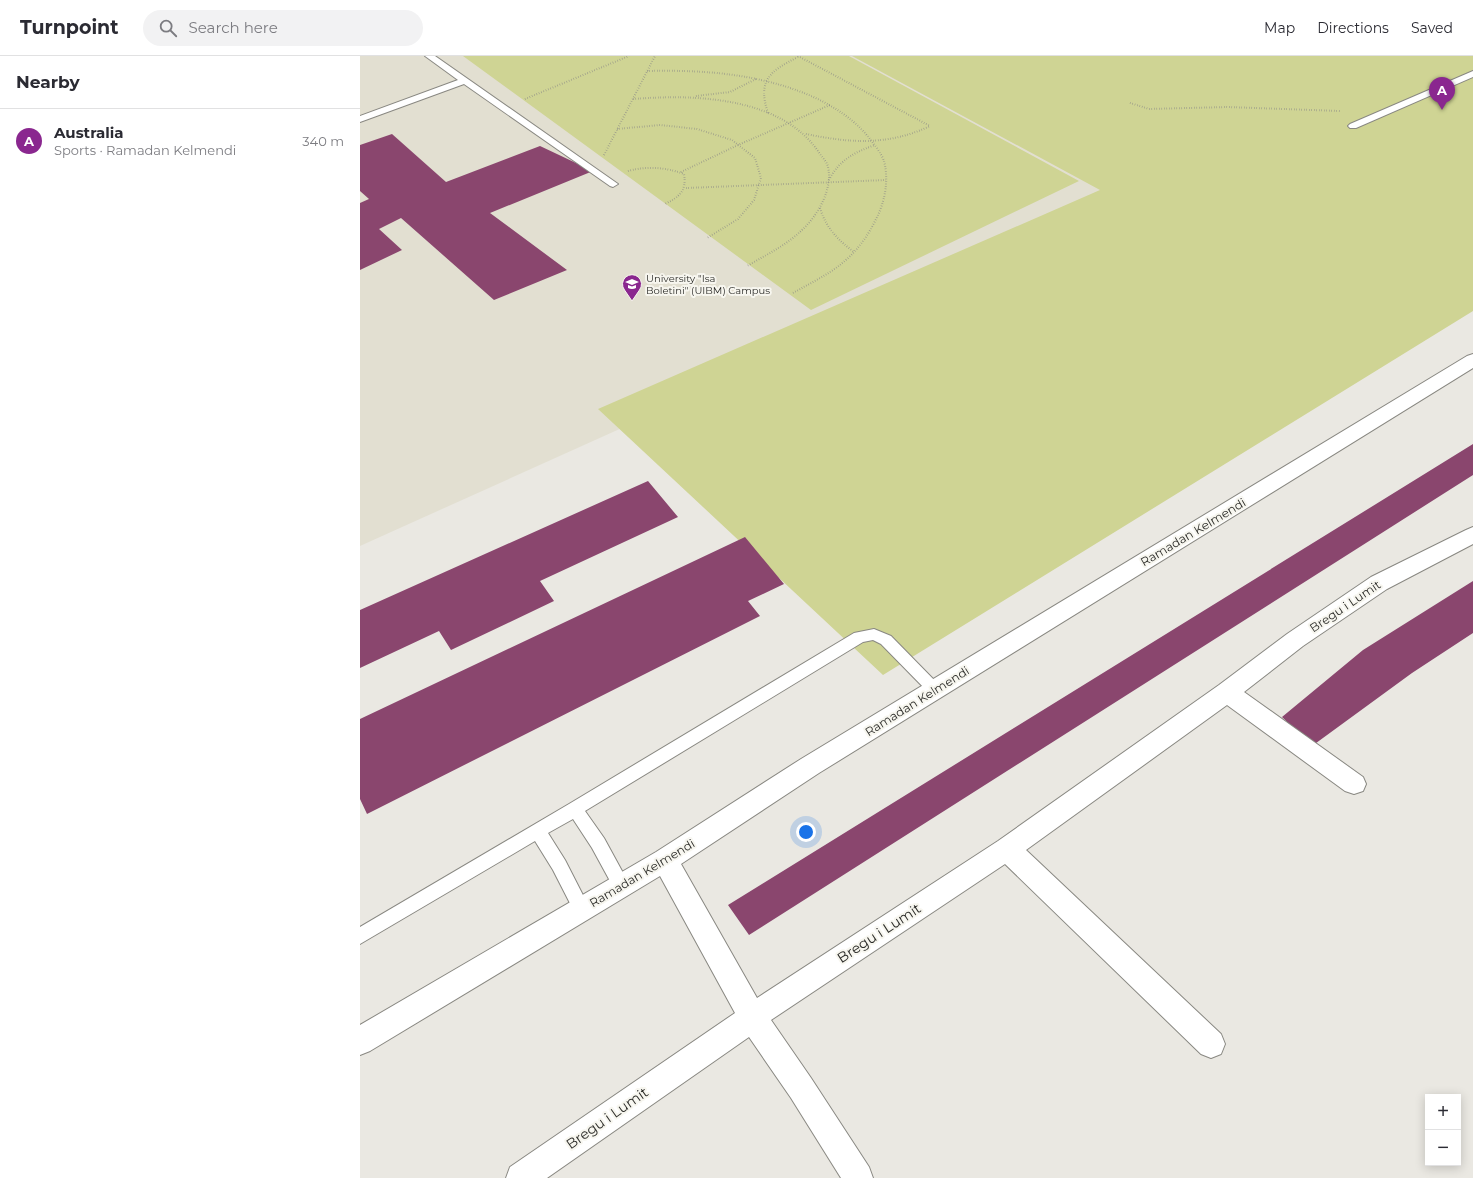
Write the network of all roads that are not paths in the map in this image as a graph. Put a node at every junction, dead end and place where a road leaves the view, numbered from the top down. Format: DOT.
graph roads {
  1 [pos="429,56"];
  2 [pos="1473,74"];
  3 [pos="465,81"];
  4 [pos="360,119"];
  5 [pos="1353,126"];
  6 [pos="613,184"];
  7 [pos="1473,360"];
  8 [pos="1473,535"];
  9 [pos="935,690"];
  10 [pos="1227,692"];
  11 [pos="1354,784"];
  12 [pos="575,809"];
  13 [pos="538,830"];
  14 [pos="1007,849"];
  15 [pos="665,860"];
  16 [pos="622,887"];
  17 [pos="582,910"];
  18 [pos="360,936"];
  19 [pos="752,1017"];
  20 [pos="360,1041"];
  21 [pos="1211,1044"];
  22 [pos="520,1178"];
  23 [pos="858,1178"];
  1 -- 3 [label="lane"];
  2 -- 5 [label="lane"];
  3 -- 4 [label="lane"];
  3 -- 6 [label="lane"];
  7 -- 9 [label="street, Ramadan Kelmendi"];
  8 -- 10 [label="street, Bregu i Lumit"];
  9 -- 12 [label="lane"];
  9 -- 15 [label="street, Ramadan Kelmendi"];
  10 -- 11 [label="street"];
  10 -- 14 [label="street, Bregu i Lumit"];
  12 -- 13 [label="lane"];
  12 -- 16 [label="lane"];
  13 -- 17 [label="lane"];
  13 -- 18 [label="lane"];
  14 -- 19 [label="street, Bregu i Lumit"];
  14 -- 21 [label="street"];
  15 -- 16 [label="street, Ramadan Kelmendi"];
  15 -- 19 [label="street"];
  16 -- 17 [label="street, Ramadan Kelmendi"];
  17 -- 20 [label="street, Ramadan Kelmendi"];
  19 -- 22 [label="street, Bregu i Lumit"];
  19 -- 23 [label="street"];
}
